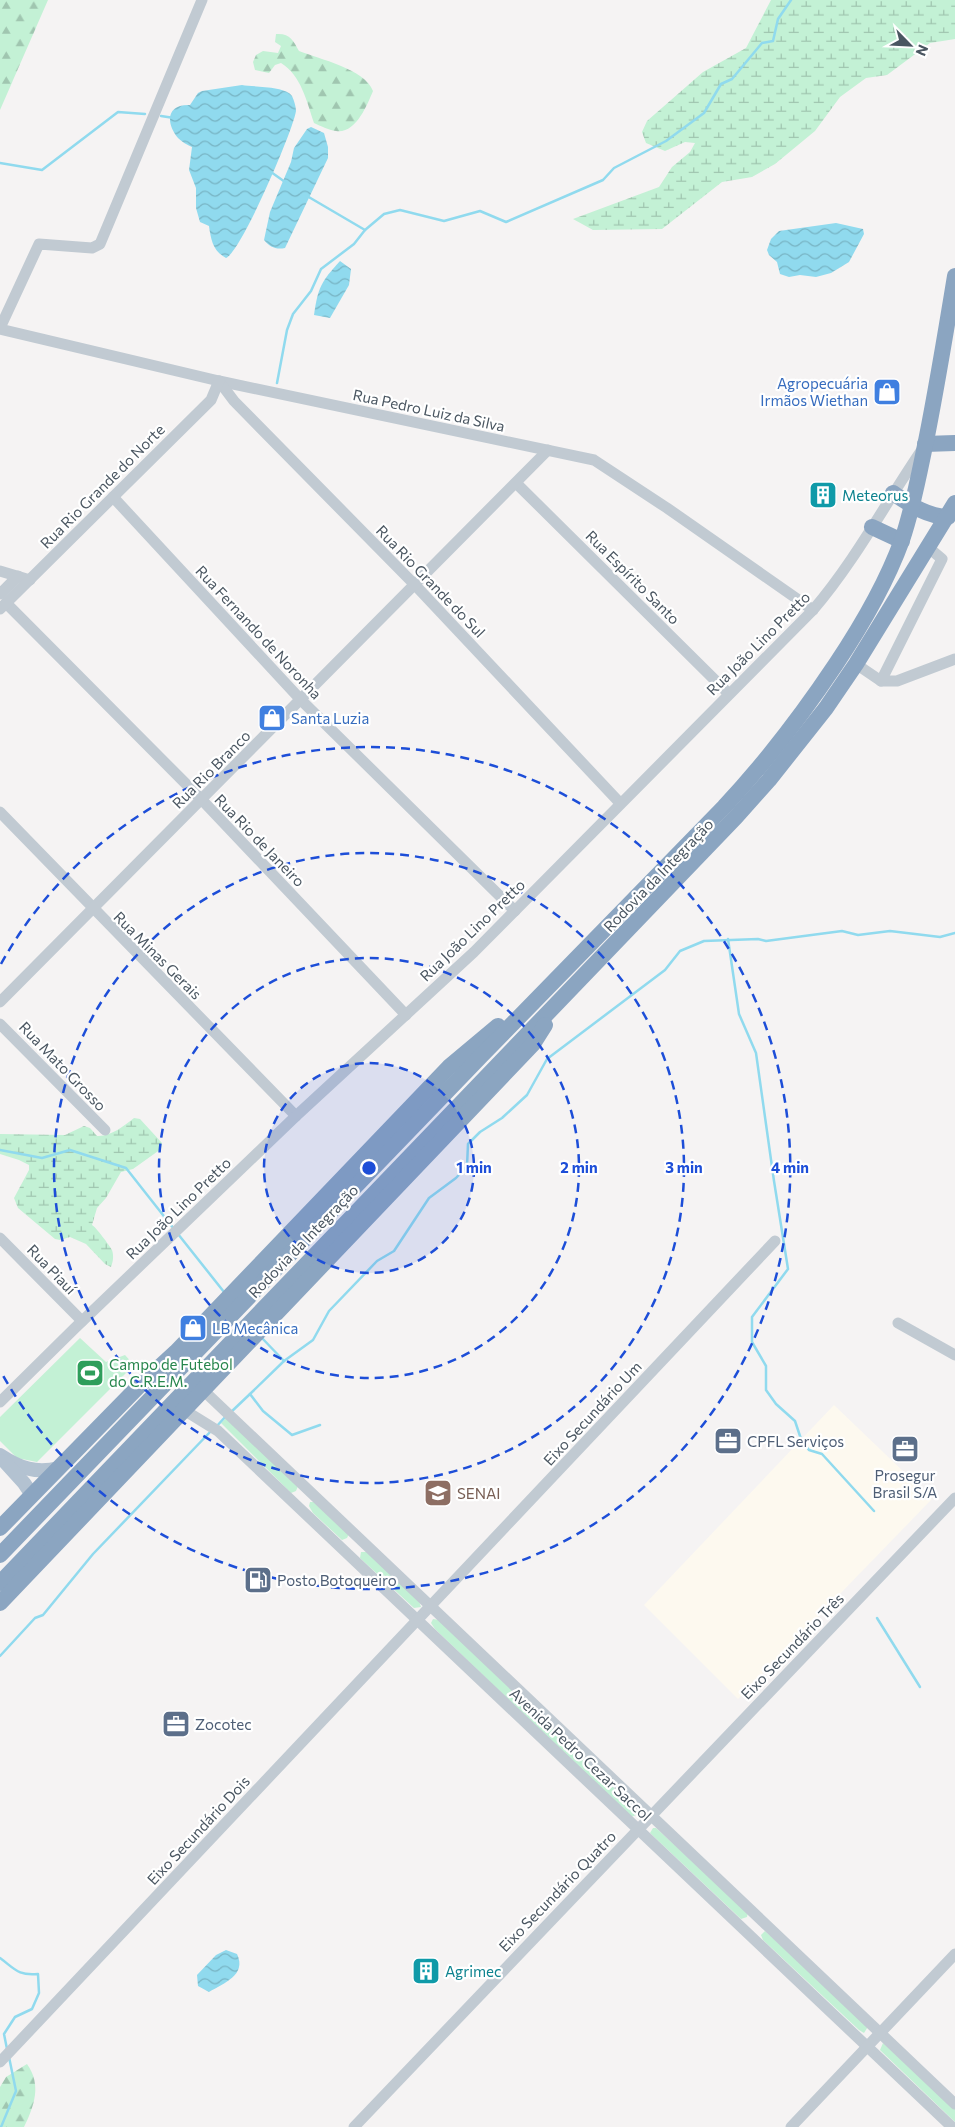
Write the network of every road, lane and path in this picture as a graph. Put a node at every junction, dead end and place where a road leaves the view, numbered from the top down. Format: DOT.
graph roads {
  1 [pos="202,0"];
  2 [pos="955,276"];
  3 [pos="0,328"];
  4 [pos="218,380"];
  5 [pos="955,443"];
  6 [pos="925,444"];
  7 [pos="548,450"];
  8 [pos="516,482"];
  9 [pos="893,493"];
  10 [pos="113,497"];
  11 [pos="912,506"];
  12 [pos="951,510"];
  13 [pos="872,527"];
  14 [pos="902,541"];
  15 [pos="928,548"];
  16 [pos="0,571"];
  17 [pos="24,578"];
  18 [pos="416,585"];
  19 [pos="2,602"];
  20 [pos="813,610"];
  21 [pos="955,659"];
  22 [pos="856,664"];
  23 [pos="881,680"];
  24 [pos="730,694"];
  25 [pos="301,700"];
  26 [pos="202,800"];
  27 [pos="620,803"];
  28 [pos="0,812"];
  29 [pos="92,909"];
  30 [pos="515,911"];
  31 [pos="558,990"];
  32 [pos="0,1002"];
  33 [pos="406,1015"];
  34 [pos="0,1024"];
  35 [pos="296,1116"];
  36 [pos="105,1130"];
  37 [pos="0,1238"];
  38 [pos="775,1242"];
  39 [pos="82,1321"];
  40 [pos="898,1323"];
  41 [pos="955,1354"];
  42 [pos="164,1363"];
  43 [pos="200,1384"];
  44 [pos="0,1402"];
  45 [pos="184,1410"];
  46 [pos="0,1455"];
  47 [pos="59,1468"];
  48 [pos="32,1495"];
  49 [pos="955,1498"];
  50 [pos="0,1528"];
  51 [pos="68,1532"];
  52 [pos="0,1555"];
  53 [pos="0,1582"];
  54 [pos="0,1603"];
  55 [pos="430,1606"];
  56 [pos="417,1620"];
  57 [pos="651,1815"];
  58 [pos="638,1829"];
  59 [pos="955,1954"];
  60 [pos="881,2033"];
  61 [pos="868,2047"];
  62 [pos="0,2062"];
  63 [pos="955,2104"];
  64 [pos="354,2127"];
  65 [pos="791,2127"];
  66 [pos="952,2127"];
  1 -- 3 [label="street"];
  2 -- 6 [label="highway, Rodovia da Integração"];
  3 -- 4 [label="street, Rua Pedro Luiz da Silva"];
  4 -- 7 [label="street, Rua Pedro Luiz da Silva"];
  4 -- 10 [label="street, Rua Rio Grande do Norte"];
  4 -- 18 [label="street, Rua Rio Grande do Sul"];
  5 -- 6 [label="highway"];
  6 -- 9 [label="street, Rua João Lino Pretto"];
  6 -- 11 [label="highway, Rodovia da Integração"];
  7 -- 8 [label="street, Rua Rio Branco"];
  7 -- 20 [label="street, Rua Pedro Luiz da Silva"];
  8 -- 18 [label="street, Rua Rio Branco"];
  8 -- 24 [label="street, Rua Espírito Santo"];
  9 -- 11 [label="highway"];
  9 -- 13 [label="street, Rua João Lino Pretto"];
  10 -- 17 [label="street, Rua Rio Grande do Norte"];
  10 -- 25 [label="street, Rua Fernando de Noronha"];
  11 -- 12 [label="highway"];
  11 -- 14 [label="highway, Rodovia da Integração"];
  12 -- 15 [label="highway, Rodovia da Integração"];
  13 -- 14 [label="highway"];
  13 -- 20 [label="street, Rua João Lino Pretto"];
  14 -- 31 [label="highway, Rodovia da Integração"];
  15 -- 22 [label="highway, Rodovia da Integração"];
  15 -- 23 [label="street"];
  16 -- 17 [label="street"];
  17 -- 19 [label="street, Rua Rio Grande do Norte"];
  18 -- 25 [label="street, Rua Rio Branco"];
  18 -- 27 [label="street, Rua Rio Grande do Sul"];
  19 -- 26 [label="street, Rua Rio de Janeiro"];
  20 -- 24 [label="street, Rua João Lino Pretto"];
  21 -- 23 [label="street"];
  22 -- 23 [label="street"];
  22 -- 31 [label="highway, Rodovia da Integração"];
  24 -- 27 [label="street, Rua João Lino Pretto"];
  25 -- 26 [label="street, Rua Rio Branco"];
  25 -- 30 [label="street, Rua Fernando de Noronha"];
  26 -- 29 [label="street, Rua Rio Branco"];
  26 -- 33 [label="street, Rua Rio de Janeiro"];
  27 -- 30 [label="street, Rua João Lino Pretto"];
  28 -- 29 [label="street, Rua Minas Gerais"];
  29 -- 32 [label="street, Rua Rio Branco"];
  29 -- 35 [label="street, Rua Minas Gerais"];
  30 -- 33 [label="street, Rua João Lino Pretto"];
  31 -- 42 [label="highway"];
  31 -- 43 [label="highway"];
  31 -- 52 [label="highway, Rodovia da Integração"];
  33 -- 35 [label="street, Rua João Lino Pretto"];
  34 -- 36 [label="street, Rua Mato Grosso"];
  35 -- 39 [label="street, Rua João Lino Pretto"];
  37 -- 39 [label="street, Rua Piauí"];
  38 -- 55 [label="street, Eixo Secundário Um"];
  39 -- 44 [label="street, Rua João Lino Pretto"];
  40 -- 41 [label="street"];
  42 -- 43 [label="highway"];
  42 -- 47 [label="highway"];
  43 -- 45 [label="highway"];
  43 -- 53 [label="highway"];
  43 -- 55 [label="street, Avenida Pedro Cezar Saccol"];
  45 -- 51 [label="highway"];
  45 -- 56 [label="street, Avenida Pedro Cezar Saccol"];
  46 -- 47 [label="main road"];
  46 -- 48 [label="main road"];
  47 -- 48 [label="highway"];
  48 -- 50 [label="highway"];
  48 -- 51 [label="highway"];
  49 -- 57 [label="street, Eixo Secundário Três"];
  51 -- 54 [label="highway"];
  55 -- 56 [label="street, Eixo Secundário Um"];
  55 -- 57 [label="street, Avenida Pedro Cezar Saccol"];
  56 -- 58 [label="street, Avenida Pedro Cezar Saccol"];
  56 -- 62 [label="street, Eixo Secundário Dois"];
  57 -- 58 [label="street, Eixo Secundário Três"];
  57 -- 60 [label="street, Avenida Pedro Cezar Saccol"];
  58 -- 61 [label="street, Avenida Pedro Cezar Saccol"];
  58 -- 64 [label="street, Eixo Secundário Quatro"];
  59 -- 60 [label="street"];
  60 -- 61 [label="street"];
  60 -- 63 [label="street, Avenida Pedro Cezar Saccol"];
  61 -- 65 [label="street"];
  61 -- 66 [label="street, Avenida Pedro Cezar Saccol"];
}
